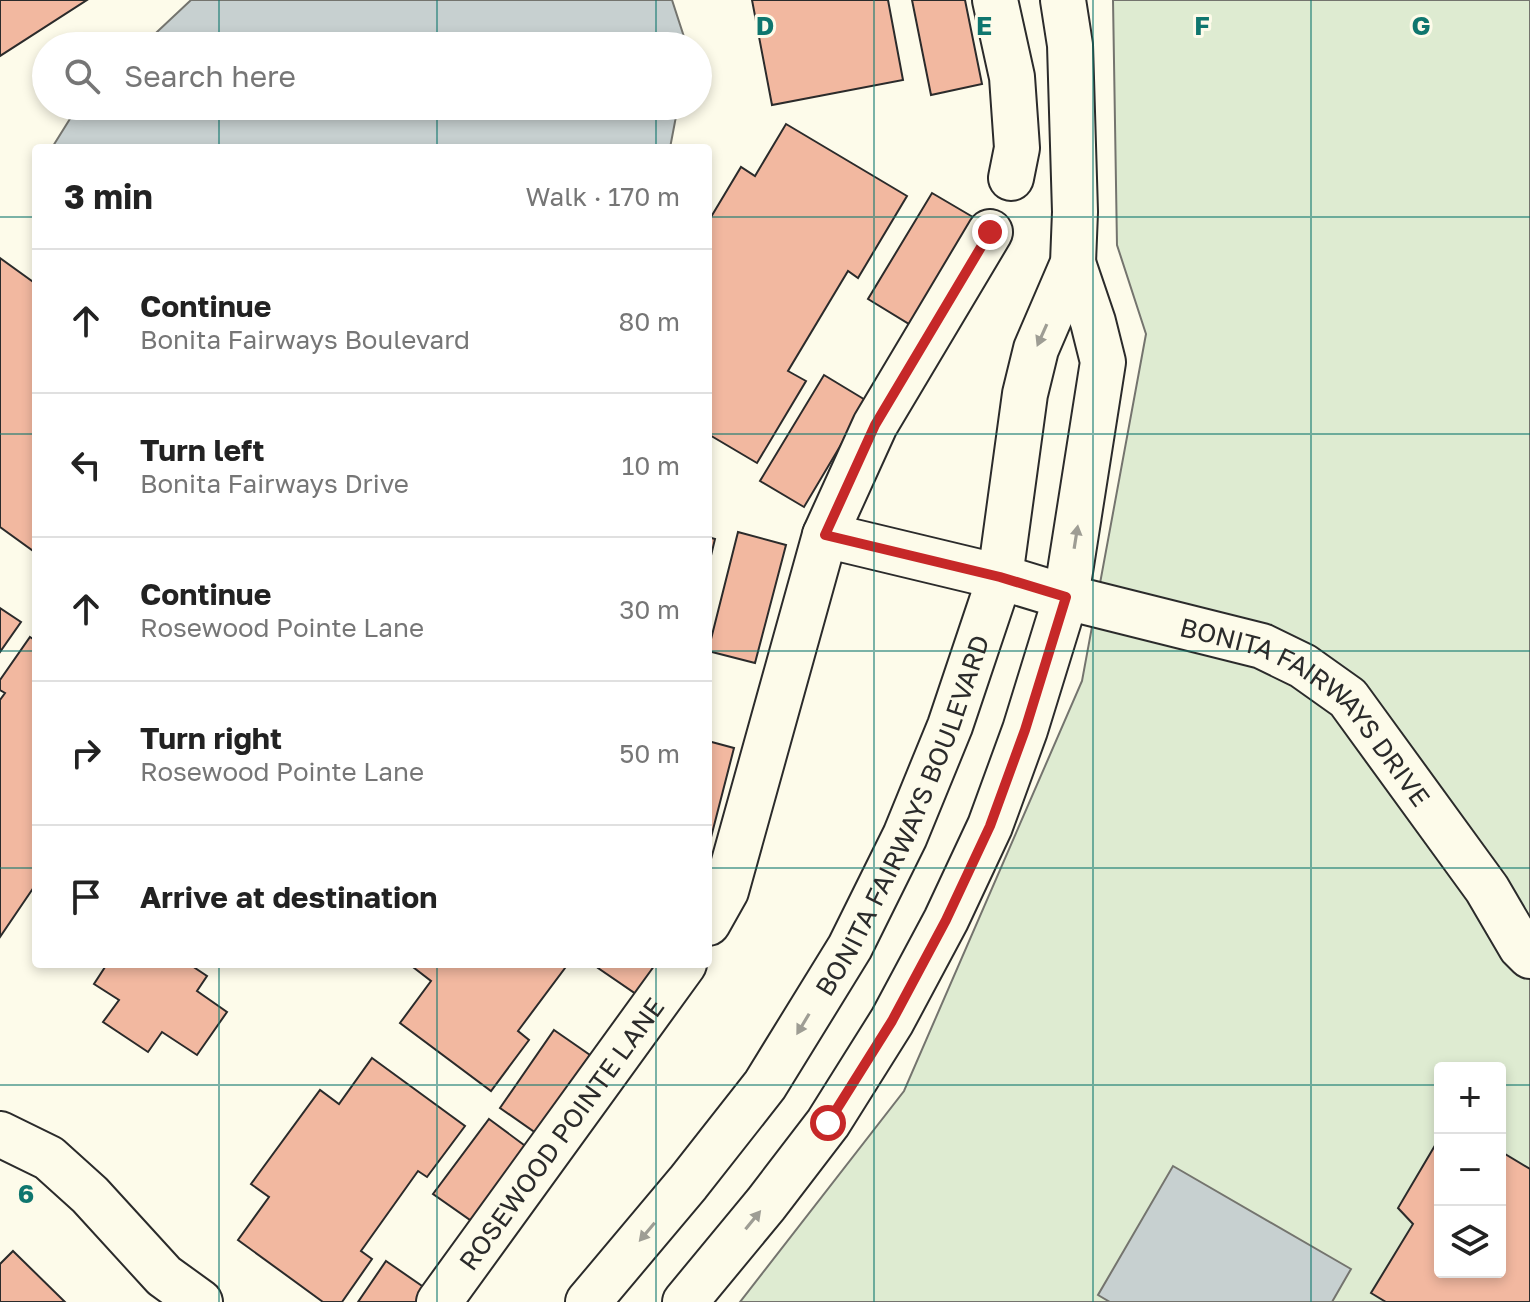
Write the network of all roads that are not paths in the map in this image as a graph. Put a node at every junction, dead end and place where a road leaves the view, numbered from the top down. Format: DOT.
graph roads {
  1 [pos="995,0"];
  2 [pos="1063,0"];
  3 [pos="1011,178"];
  4 [pos="990,232"];
  5 [pos="1073,263"];
  6 [pos="825,535"];
  7 [pos="1000,577"];
  8 [pos="1066,597"];
  9 [pos="712,916"];
  10 [pos="1530,956"];
  11 [pos="681,968"];
  12 [pos="3,1140"];
  13 [pos="200,1302"];
  14 [pos="439,1302"];
  15 [pos="588,1302"];
  16 [pos="685,1302"];
  1 -- 3 [label="street"];
  2 -- 5 [label="street, BONITA FAIRWAYS BOULEVARD"];
  4 -- 6 [label="street"];
  5 -- 7 [label="street, BONITA FAIRWAYS BOULEVARD, one-way"];
  8 -- 5 [label="street, BONITA FAIRWAYS BOULEVARD, one-way"];
  6 -- 7 [label="street"];
  6 -- 9 [label="street"];
  7 -- 8 [label="street, BONITA FAIRWAYS DRIVE"];
  7 -- 15 [label="street, BONITA FAIRWAYS BOULEVARD, one-way"];
  8 -- 10 [label="street, BONITA FAIRWAYS DRIVE"];
  16 -- 8 [label="street, BONITA FAIRWAYS BOULEVARD, one-way"];
  11 -- 14 [label="street, ROSEWOOD POINTE LANE"];
  12 -- 13 [label="street"];
}
